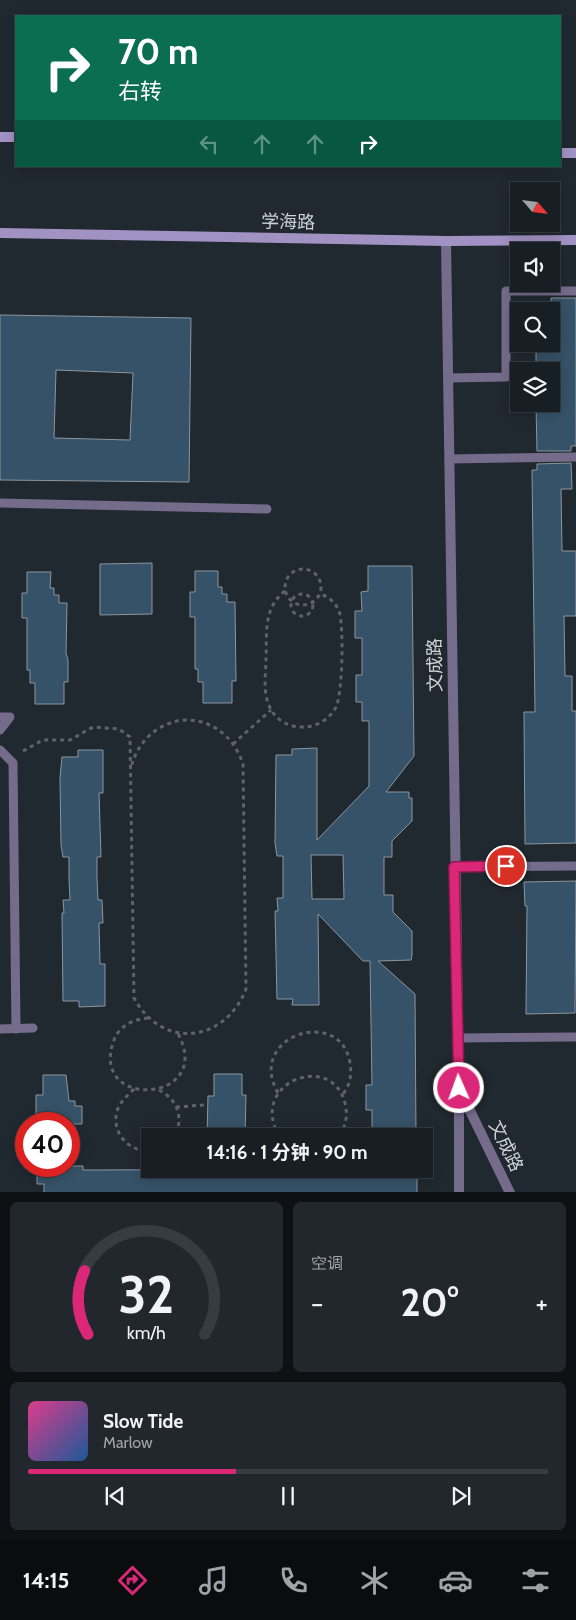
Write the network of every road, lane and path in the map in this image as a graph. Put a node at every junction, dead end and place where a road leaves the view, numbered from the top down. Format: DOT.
graph roads {
  1 [pos="0,137"];
  2 [pos="15,137"];
  3 [pos="561,153"];
  4 [pos="576,154"];
  5 [pos="0,234"];
  6 [pos="576,240"];
  7 [pos="446,241"];
  8 [pos="576,291"];
  9 [pos="448,378"];
  10 [pos="576,457"];
  11 [pos="449,459"];
  12 [pos="0,503"];
  13 [pos="267,509"];
  14 [pos="285,591"];
  15 [pos="320,594"];
  16 [pos="292,602"];
  17 [pos="312,602"];
  18 [pos="271,710"];
  19 [pos="0,717"];
  20 [pos="0,730"];
  21 [pos="233,744"];
  22 [pos="2,752"];
  23 [pos="131,768"];
  24 [pos="576,866"];
  25 [pos="454,867"];
  26 [pos="148,1018"];
  27 [pos="33,1028"];
  28 [pos="0,1029"];
  29 [pos="16,1029"];
  30 [pos="177,1032"];
  31 [pos="576,1037"];
  32 [pos="457,1038"];
  33 [pos="459,1088"];
  34 [pos="134,1089"];
  35 [pos="159,1090"];
  36 [pos="278,1093"];
  37 [pos="342,1096"];
  38 [pos="204,1105"];
  39 [pos="176,1106"];
  40 [pos="177,1128"];
  41 [pos="276,1128"];
  42 [pos="342,1128"];
  43 [pos="141,1150"];
  44 [pos="459,1192"];
  45 [pos="510,1192"];
  1 -- 2 [label="main road"];
  3 -- 4 [label="main road"];
  5 -- 7 [label="main road, 学海路"];
  6 -- 7 [label="main road, 学海路"];
  7 -- 9 [label="street, 文成路"];
  8 -- 9 [label="lane"];
  9 -- 11 [label="street, 文成路"];
  10 -- 11 [label="lane"];
  11 -- 25 [label="street, 文成路"];
  12 -- 13 [label="lane"];
  14 -- 15 [label="path"];
  14 -- 16 [label="path"];
  14 -- 18 [label="path"];
  15 -- 17 [label="path"];
  15 -- 18 [label="path"];
  16 -- 17 [label="path"];
  16 -- 17 [label="path"];
  16 -- 17 [label="path"];
  18 -- 21 [label="path"];
  19 -- 20 [label="lane"];
  21 -- 23 [label="path"];
  21 -- 30 [label="path"];
  22 -- 23 [label="path"];
  22 -- 29 [label="lane"];
  23 -- 26 [label="path"];
  24 -- 25 [label="lane"];
  25 -- 32 [label="street, 文成路"];
  26 -- 30 [label="path"];
  26 -- 34 [label="path"];
  27 -- 29 [label="lane"];
  28 -- 29 [label="lane"];
  30 -- 35 [label="path"];
  31 -- 32 [label="lane"];
  32 -- 33 [label="street, 文成路"];
  33 -- 44 [label="street, 文成路"];
  33 -- 45 [label="street, 文成路"];
  34 -- 35 [label="path"];
  34 -- 43 [label="path"];
  35 -- 39 [label="path"];
  36 -- 37 [label="path"];
  36 -- 37 [label="path"];
  36 -- 41 [label="path"];
  37 -- 42 [label="path"];
  38 -- 39 [label="path"];
  39 -- 40 [label="path"];
}
